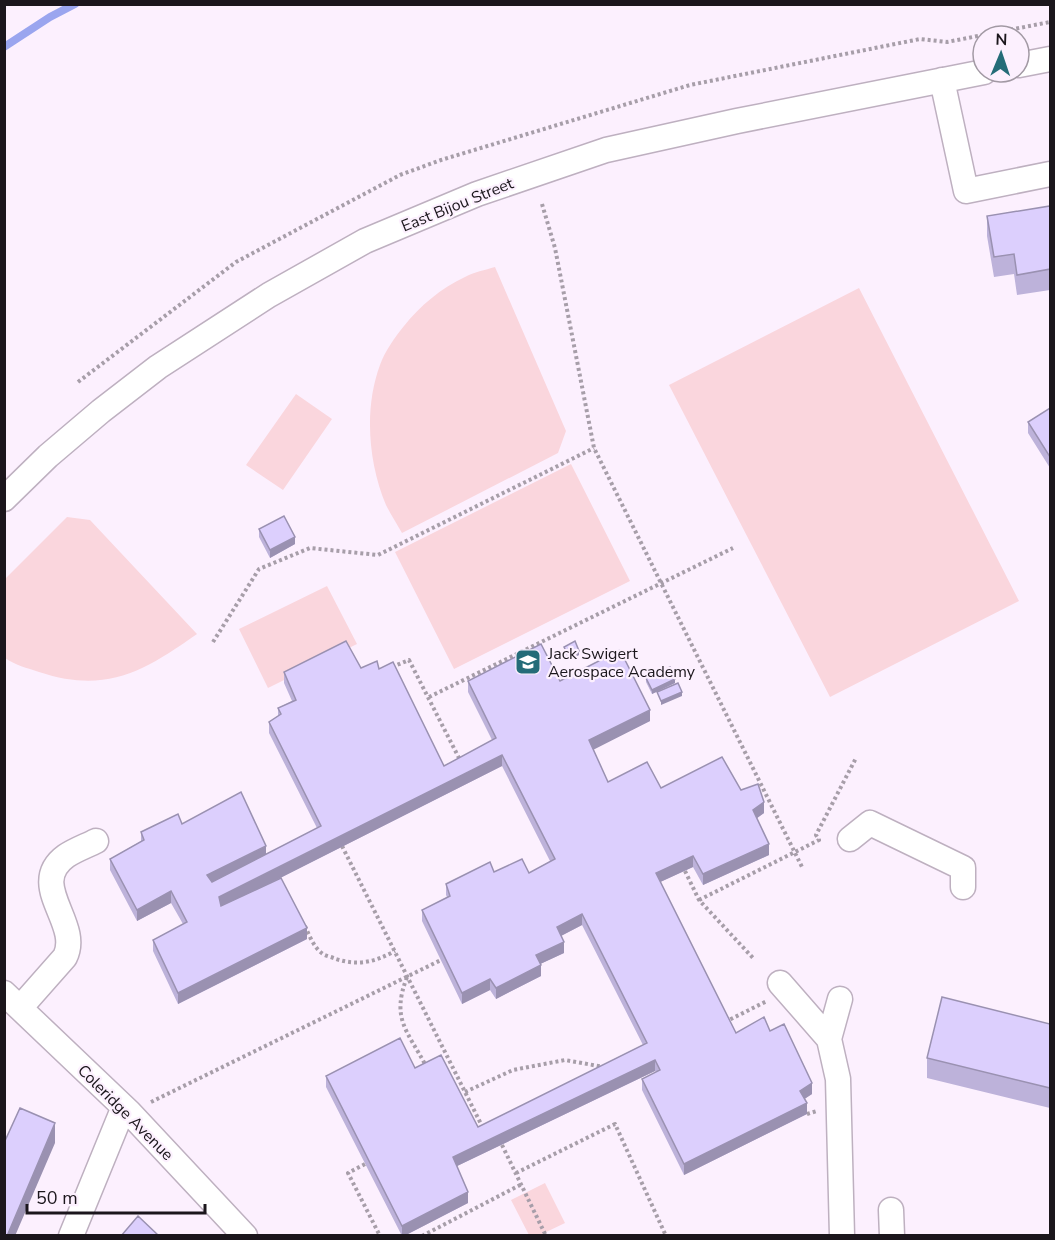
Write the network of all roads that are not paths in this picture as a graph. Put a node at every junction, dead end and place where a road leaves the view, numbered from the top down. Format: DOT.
graph roads {
  1 [pos="1050,59"];
  2 [pos="1031,63"];
  3 [pos="971,74"];
  4 [pos="942,80"];
  5 [pos="1050,174"];
  6 [pos="4,499"];
  7 [pos="850,839"];
  8 [pos="96,841"];
  9 [pos="963,887"];
  10 [pos="776,991"];
  11 [pos="840,999"];
  12 [pos="12,1001"];
  13 [pos="829,1039"];
  14 [pos="126,1111"];
  15 [pos="891,1210"];
  16 [pos="71,1236"];
  17 [pos="245,1236"];
  18 [pos="842,1236"];
  19 [pos="892,1236"];
  1 -- 2 [label="street"];
  3 -- 4 [label="street, East Bijou Street"];
  4 -- 5 [label="street"];
  4 -- 6 [label="street, East Bijou Street"];
  7 -- 9 [label="street"];
  8 -- 12 [label="street"];
  10 -- 13 [label="street"];
  11 -- 13 [label="street"];
  12 -- 14 [label="street, Coleridge Avenue"];
  13 -- 18 [label="street"];
  14 -- 16 [label="street"];
  14 -- 17 [label="street, Coleridge Avenue"];
  15 -- 19 [label="street"];
}
